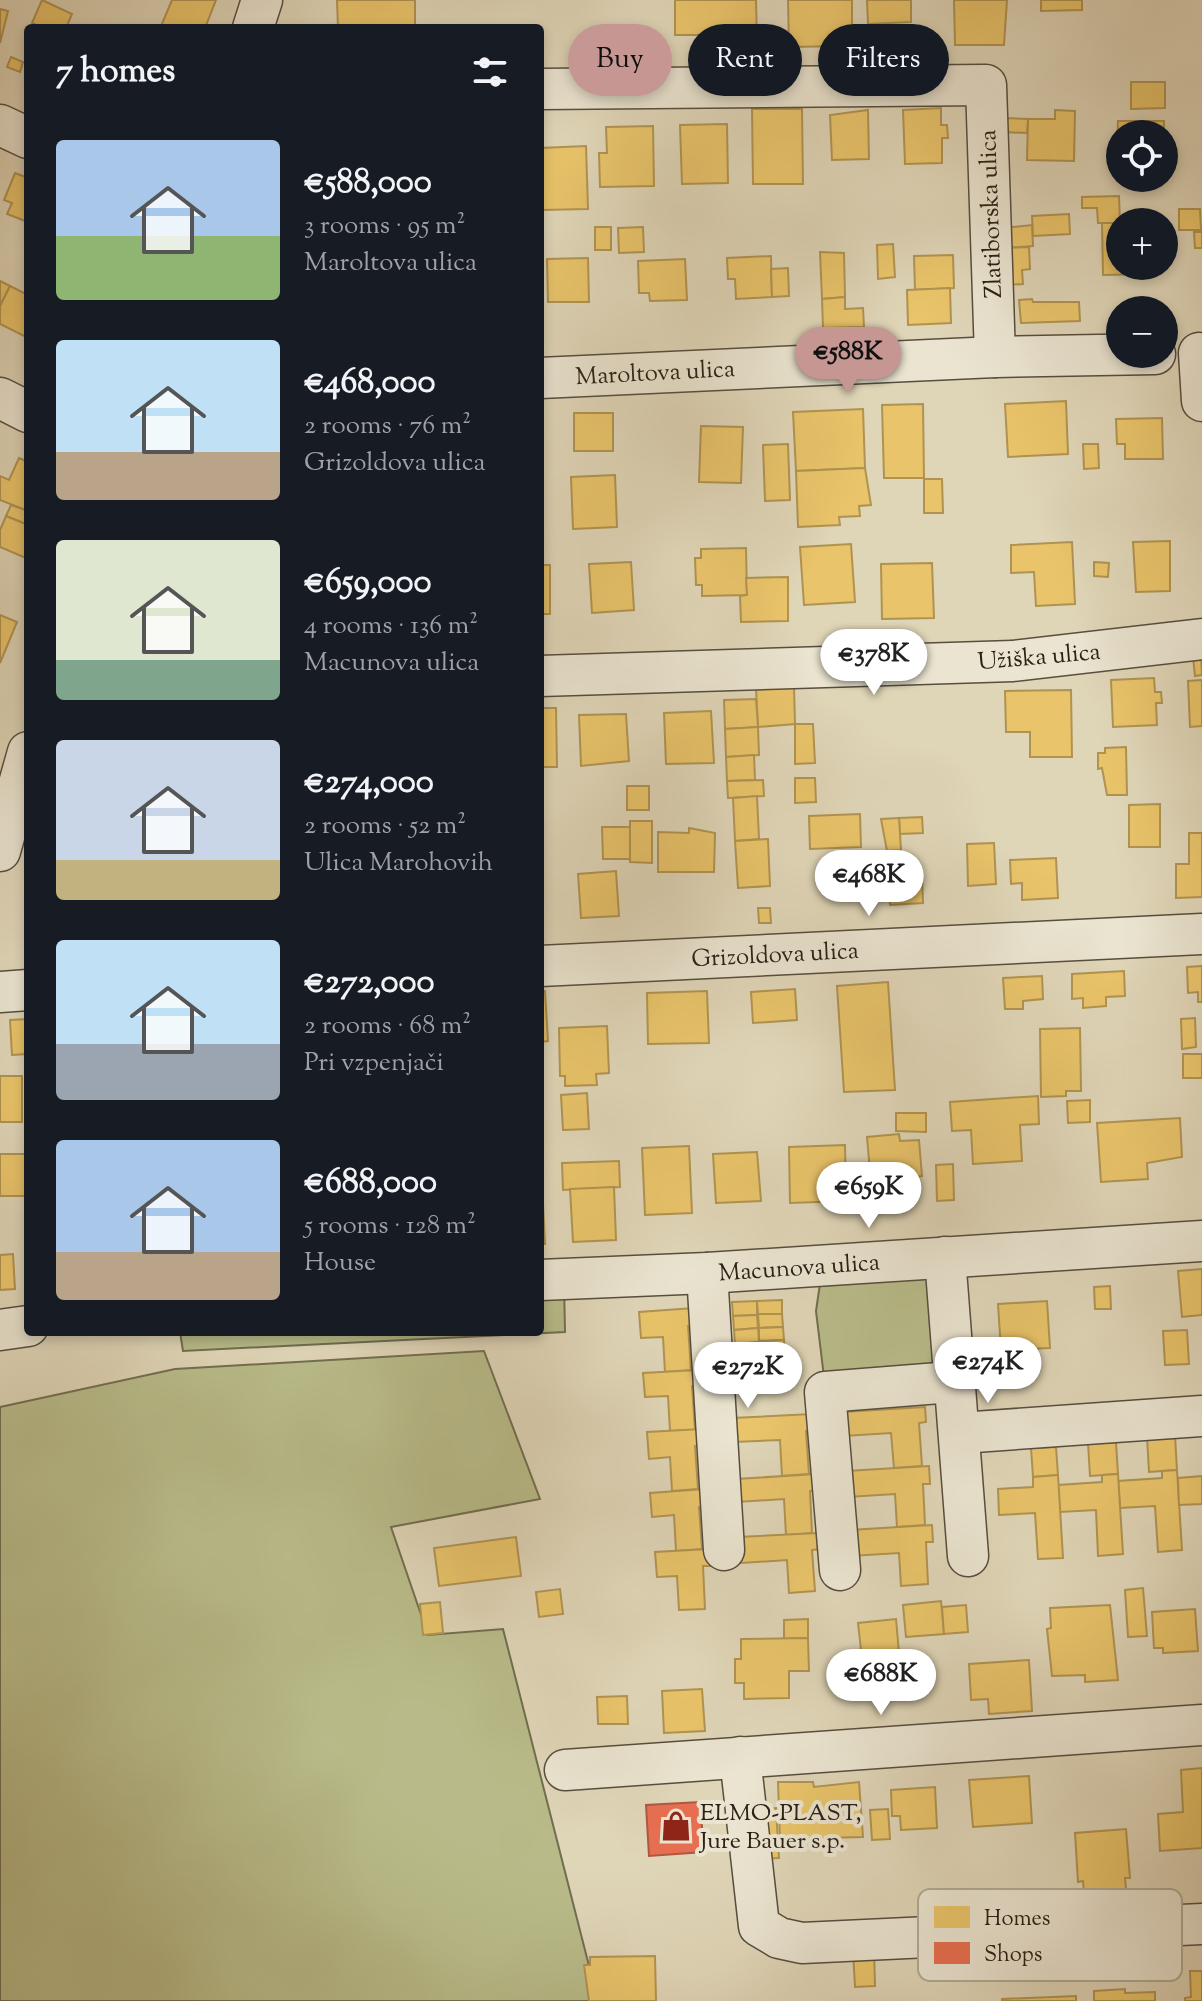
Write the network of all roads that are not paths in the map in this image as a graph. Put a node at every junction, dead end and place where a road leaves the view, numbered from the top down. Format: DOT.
graph roads {
  1 [pos="262,0"];
  2 [pos="254,24"];
  3 [pos="544,89"];
  4 [pos="0,125"];
  5 [pos="24,136"];
  6 [pos="1188,353"];
  7 [pos="1106,355"];
  8 [pos="995,357"];
  9 [pos="544,378"];
  10 [pos="0,398"];
  11 [pos="1202,401"];
  12 [pos="24,410"];
  13 [pos="1202,639"];
  14 [pos="544,676"];
  15 [pos="24,766"];
  16 [pos="0,851"];
  17 [pos="1202,934"];
  18 [pos="544,966"];
  19 [pos="24,990"];
  20 [pos="0,992"];
  21 [pos="1202,1241"];
  22 [pos="945,1257"];
  23 [pos="707,1273"];
  24 [pos="544,1280"];
  25 [pos="24,1327"];
  26 [pos="0,1330"];
  27 [pos="952,1382"];
  28 [pos="1202,1416"];
  29 [pos="960,1433"];
  30 [pos="724,1550"];
  31 [pos="968,1556"];
  32 [pos="840,1570"];
  33 [pos="1202,1725"];
  34 [pos="740,1757"];
  35 [pos="565,1770"];
  36 [pos="1202,1924"];
  37 [pos="1182,1925"];
  38 [pos="918,1937"];
  1 -- 2 [label="street"];
  3 -- 8 [label="street, Zlatiborska ulica"];
  4 -- 5 [label="street"];
  6 -- 11 [label="street"];
  7 -- 8 [label="street, Maroltova ulica"];
  8 -- 9 [label="street, Maroltova ulica"];
  10 -- 12 [label="street"];
  13 -- 14 [label="street, Užiška ulica"];
  15 -- 16 [label="street"];
  17 -- 18 [label="street, Grizoldova ulica"];
  19 -- 20 [label="street"];
  21 -- 22 [label="street, Macunova ulica"];
  22 -- 23 [label="street, Macunova ulica"];
  22 -- 27 [label="street"];
  23 -- 24 [label="street, Macunova ulica"];
  23 -- 30 [label="street"];
  25 -- 26 [label="street"];
  27 -- 29 [label="street"];
  27 -- 32 [label="street"];
  28 -- 29 [label="street"];
  29 -- 31 [label="street"];
  33 -- 34 [label="street"];
  34 -- 35 [label="street"];
  34 -- 38 [label="street"];
  36 -- 37 [label="street"];
}
